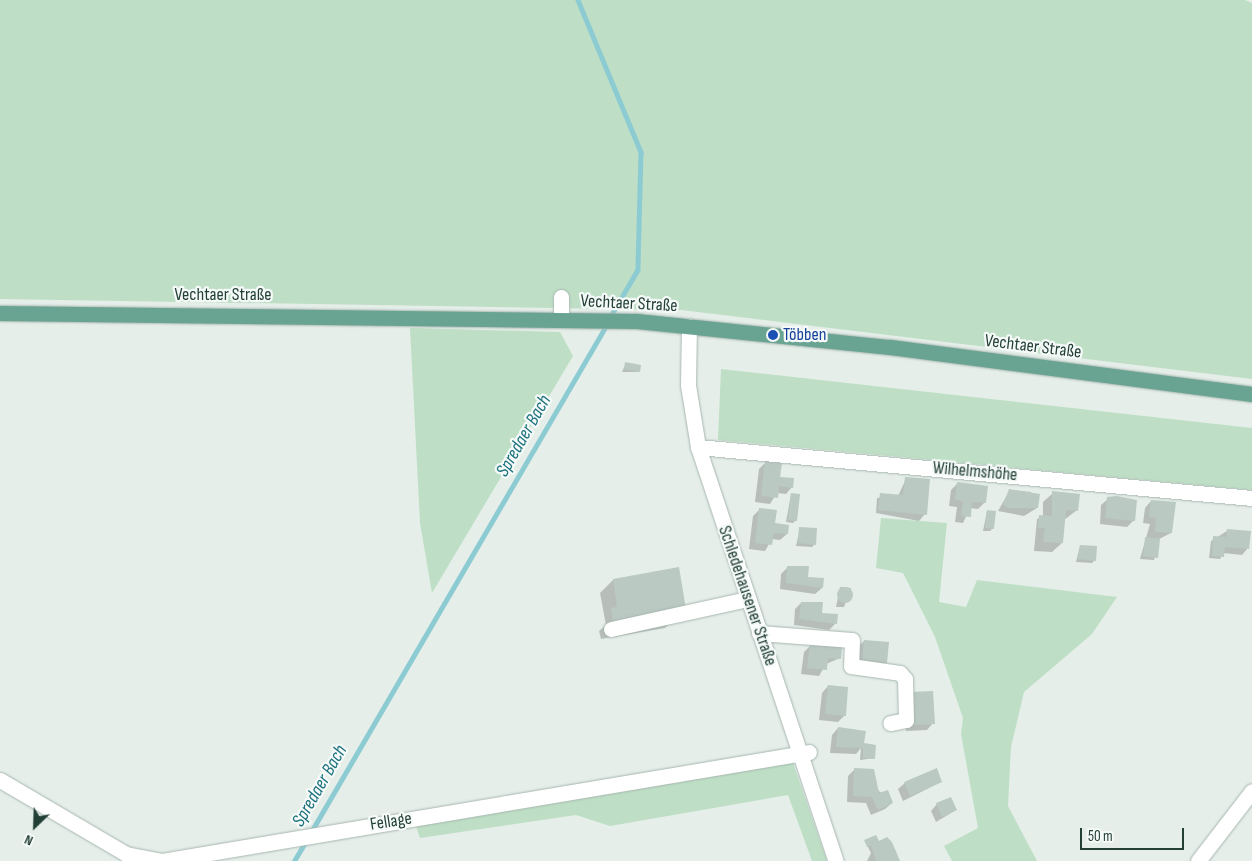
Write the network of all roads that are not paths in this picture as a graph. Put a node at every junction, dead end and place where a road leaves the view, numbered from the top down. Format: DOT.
graph roads {
  1 [pos="0,313"];
  2 [pos="689,326"];
  3 [pos="1252,394"];
  4 [pos="698,447"];
  5 [pos="1252,498"];
  6 [pos="748,599"];
  7 [pos="611,629"];
  8 [pos="759,633"];
  9 [pos="890,723"];
  10 [pos="804,753"];
  11 [pos="0,780"];
  12 [pos="1252,791"];
  13 [pos="241,854"];
  14 [pos="836,861"];
  15 [pos="1198,861"];
  1 -- 2 [label="main road, Vechtaer Straße"];
  2 -- 3 [label="main road, Vechtaer Straße"];
  2 -- 4 [label="street, Schledehausener Straße"];
  4 -- 5 [label="street, Wilhelmshöhe"];
  4 -- 6 [label="street, Schledehausener Straße"];
  6 -- 7 [label="street"];
  6 -- 8 [label="street, Schledehausener Straße"];
  8 -- 9 [label="street"];
  8 -- 10 [label="street, Schledehausener Straße"];
  10 -- 13 [label="street, Fellage"];
  10 -- 14 [label="street, Schledehausener Straße"];
  11 -- 13 [label="street, Fellage"];
  12 -- 15 [label="street"];
}
